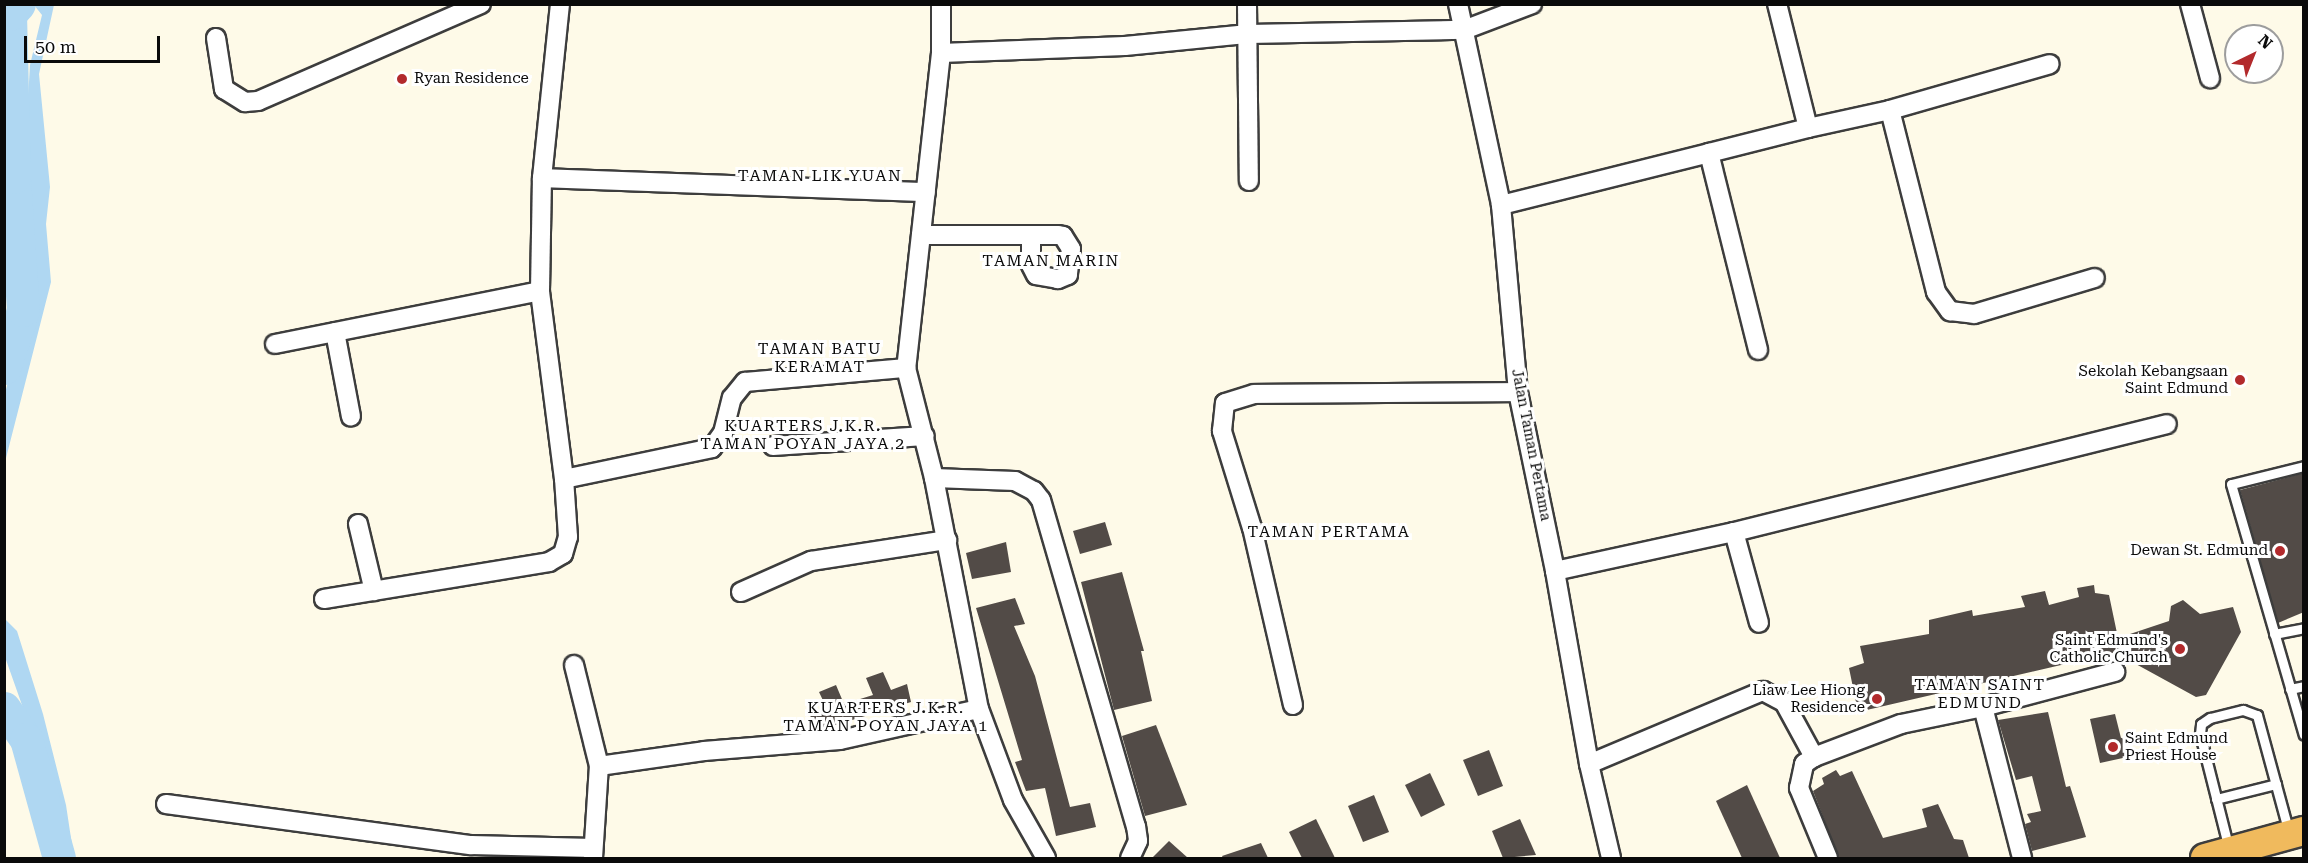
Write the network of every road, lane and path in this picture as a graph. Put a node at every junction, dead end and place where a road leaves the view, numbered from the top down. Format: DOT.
graph roads {
  1 [pos="481,4"];
  2 [pos="560,4"];
  3 [pos="941,4"];
  4 [pos="1247,4"];
  5 [pos="1458,4"];
  6 [pos="1532,4"];
  7 [pos="1777,4"];
  8 [pos="2190,4"];
  9 [pos="1464,30"];
  10 [pos="1248,34"];
  11 [pos="216,38"];
  12 [pos="941,53"];
  13 [pos="2050,64"];
  14 [pos="2210,78"];
  15 [pos="1890,110"];
  16 [pos="1808,128"];
  17 [pos="1708,153"];
  18 [pos="542,178"];
  19 [pos="1250,181"];
  20 [pos="926,192"];
  21 [pos="1501,205"];
  22 [pos="921,235"];
  23 [pos="1031,235"];
  24 [pos="2095,278"];
  25 [pos="540,291"];
  26 [pos="335,332"];
  27 [pos="275,344"];
  28 [pos="1758,350"];
  29 [pos="906,368"];
  30 [pos="1518,392"];
  31 [pos="351,417"];
  32 [pos="2167,424"];
  33 [pos="925,436"];
  34 [pos="773,446"];
  35 [pos="2304,466"];
  36 [pos="934,478"];
  37 [pos="564,479"];
  38 [pos="358,524"];
  39 [pos="1734,532"];
  40 [pos="947,540"];
  41 [pos="1555,571"];
  42 [pos="374,591"];
  43 [pos="741,592"];
  44 [pos="324,600"];
  45 [pos="1759,623"];
  46 [pos="2304,628"];
  47 [pos="2274,634"];
  48 [pos="574,665"];
  49 [pos="2115,672"];
  50 [pos="2304,686"];
  51 [pos="2290,689"];
  52 [pos="1293,705"];
  53 [pos="1983,707"];
  54 [pos="979,709"];
  55 [pos="2304,735"];
  56 [pos="1814,757"];
  57 [pos="1589,764"];
  58 [pos="598,766"];
  59 [pos="2276,784"];
  60 [pos="2216,799"];
  61 [pos="166,804"];
  62 [pos="2296,832"];
  63 [pos="593,853"];
  64 [pos="2217,854"];
  65 [pos="1046,858"];
  66 [pos="1130,858"];
  67 [pos="1611,858"];
  68 [pos="1828,858"];
  69 [pos="2022,858"];
  1 -- 11 [label="street"];
  2 -- 18 [label="street"];
  3 -- 12 [label="street"];
  4 -- 10 [label="street"];
  5 -- 9 [label="street, Jalan Taman Pertama"];
  6 -- 9 [label="street"];
  7 -- 16 [label="street"];
  8 -- 14 [label="street"];
  9 -- 10 [label="street"];
  9 -- 21 [label="street, Jalan Taman Pertama"];
  10 -- 12 [label="street"];
  10 -- 19 [label="street"];
  12 -- 20 [label="street"];
  13 -- 15 [label="street"];
  15 -- 16 [label="street"];
  15 -- 24 [label="street"];
  16 -- 17 [label="street"];
  17 -- 21 [label="street"];
  17 -- 28 [label="street"];
  18 -- 20 [label="street"];
  18 -- 25 [label="street"];
  20 -- 22 [label="street"];
  21 -- 30 [label="street, Jalan Taman Pertama"];
  22 -- 23 [label="street"];
  22 -- 29 [label="street"];
  25 -- 26 [label="street"];
  25 -- 37 [label="street"];
  26 -- 27 [label="street"];
  26 -- 31 [label="street"];
  29 -- 33 [label="street"];
  29 -- 37 [label="street"];
  30 -- 41 [label="street, Jalan Taman Pertama"];
  30 -- 52 [label="street"];
  32 -- 39 [label="street"];
  33 -- 34 [label="street"];
  33 -- 36 [label="street"];
  35 -- 47 [label="lane"];
  36 -- 40 [label="street"];
  36 -- 66 [label="street"];
  37 -- 42 [label="street"];
  38 -- 42 [label="street"];
  39 -- 41 [label="street"];
  39 -- 45 [label="street"];
  40 -- 43 [label="street"];
  40 -- 54 [label="street"];
  41 -- 57 [label="street, Jalan Taman Pertama"];
  42 -- 44 [label="street"];
  46 -- 47 [label="lane"];
  47 -- 51 [label="lane"];
  48 -- 58 [label="street"];
  49 -- 53 [label="street"];
  50 -- 51 [label="lane"];
  51 -- 55 [label="lane"];
  53 -- 56 [label="street"];
  53 -- 69 [label="street"];
  54 -- 58 [label="street"];
  54 -- 65 [label="street"];
  56 -- 57 [label="street"];
  56 -- 68 [label="street"];
  57 -- 67 [label="street, Jalan Taman Pertama"];
  58 -- 63 [label="street"];
  59 -- 60 [label="lane"];
  59 -- 60 [label="lane"];
  59 -- 62 [label="lane"];
  60 -- 64 [label="lane"];
  61 -- 63 [label="street"];
  62 -- 64 [label="highway"];
}
